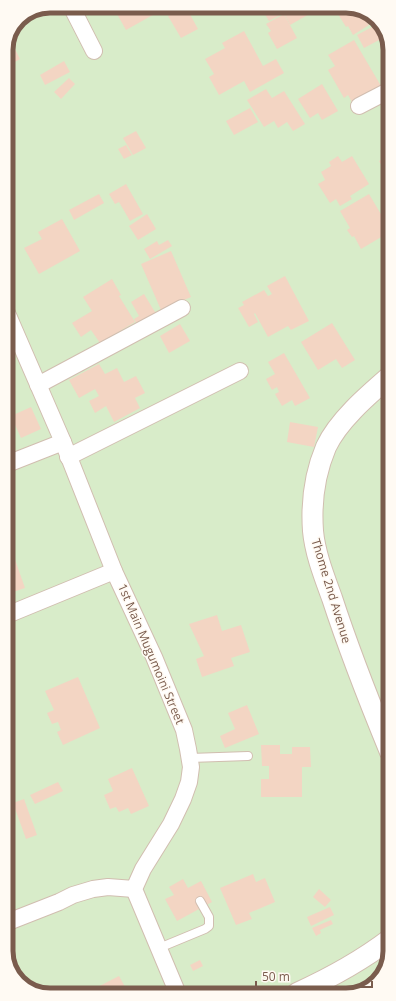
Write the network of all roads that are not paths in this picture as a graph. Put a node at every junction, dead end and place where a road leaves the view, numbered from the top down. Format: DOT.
graph roads {
  1 [pos="75,13"];
  2 [pos="94,51"];
  3 [pos="383,94"];
  4 [pos="359,106"];
  5 [pos="182,308"];
  6 [pos="13,327"];
  7 [pos="240,371"];
  8 [pos="383,383"];
  9 [pos="38,385"];
  10 [pos="65,450"];
  11 [pos="13,463"];
  12 [pos="114,571"];
  13 [pos="13,613"];
  14 [pos="383,735"];
  15 [pos="248,756"];
  16 [pos="190,758"];
  17 [pos="134,889"];
  18 [pos="200,901"];
  19 [pos="13,920"];
  20 [pos="383,944"];
  21 [pos="159,948"];
  22 [pos="326,987"];
  23 [pos="176,988"];
  1 -- 2 [label="street"];
  3 -- 4 [label="street"];
  5 -- 9 [label="street"];
  6 -- 9 [label="street, 1st Main Mugumoini Street"];
  7 -- 10 [label="street"];
  8 -- 14 [label="street, Thome 2nd Avenue"];
  9 -- 10 [label="street, 1st Main Mugumoini Street"];
  10 -- 11 [label="street"];
  10 -- 12 [label="street, 1st Main Mugumoini Street"];
  12 -- 13 [label="street"];
  12 -- 16 [label="street, 1st Main Mugumoini Street"];
  15 -- 16 [label="lane"];
  16 -- 17 [label="street, 1st Main Mugumoini Street"];
  17 -- 19 [label="street"];
  17 -- 21 [label="street"];
  18 -- 21 [label="lane"];
  20 -- 22 [label="street"];
  21 -- 23 [label="street"];
}
